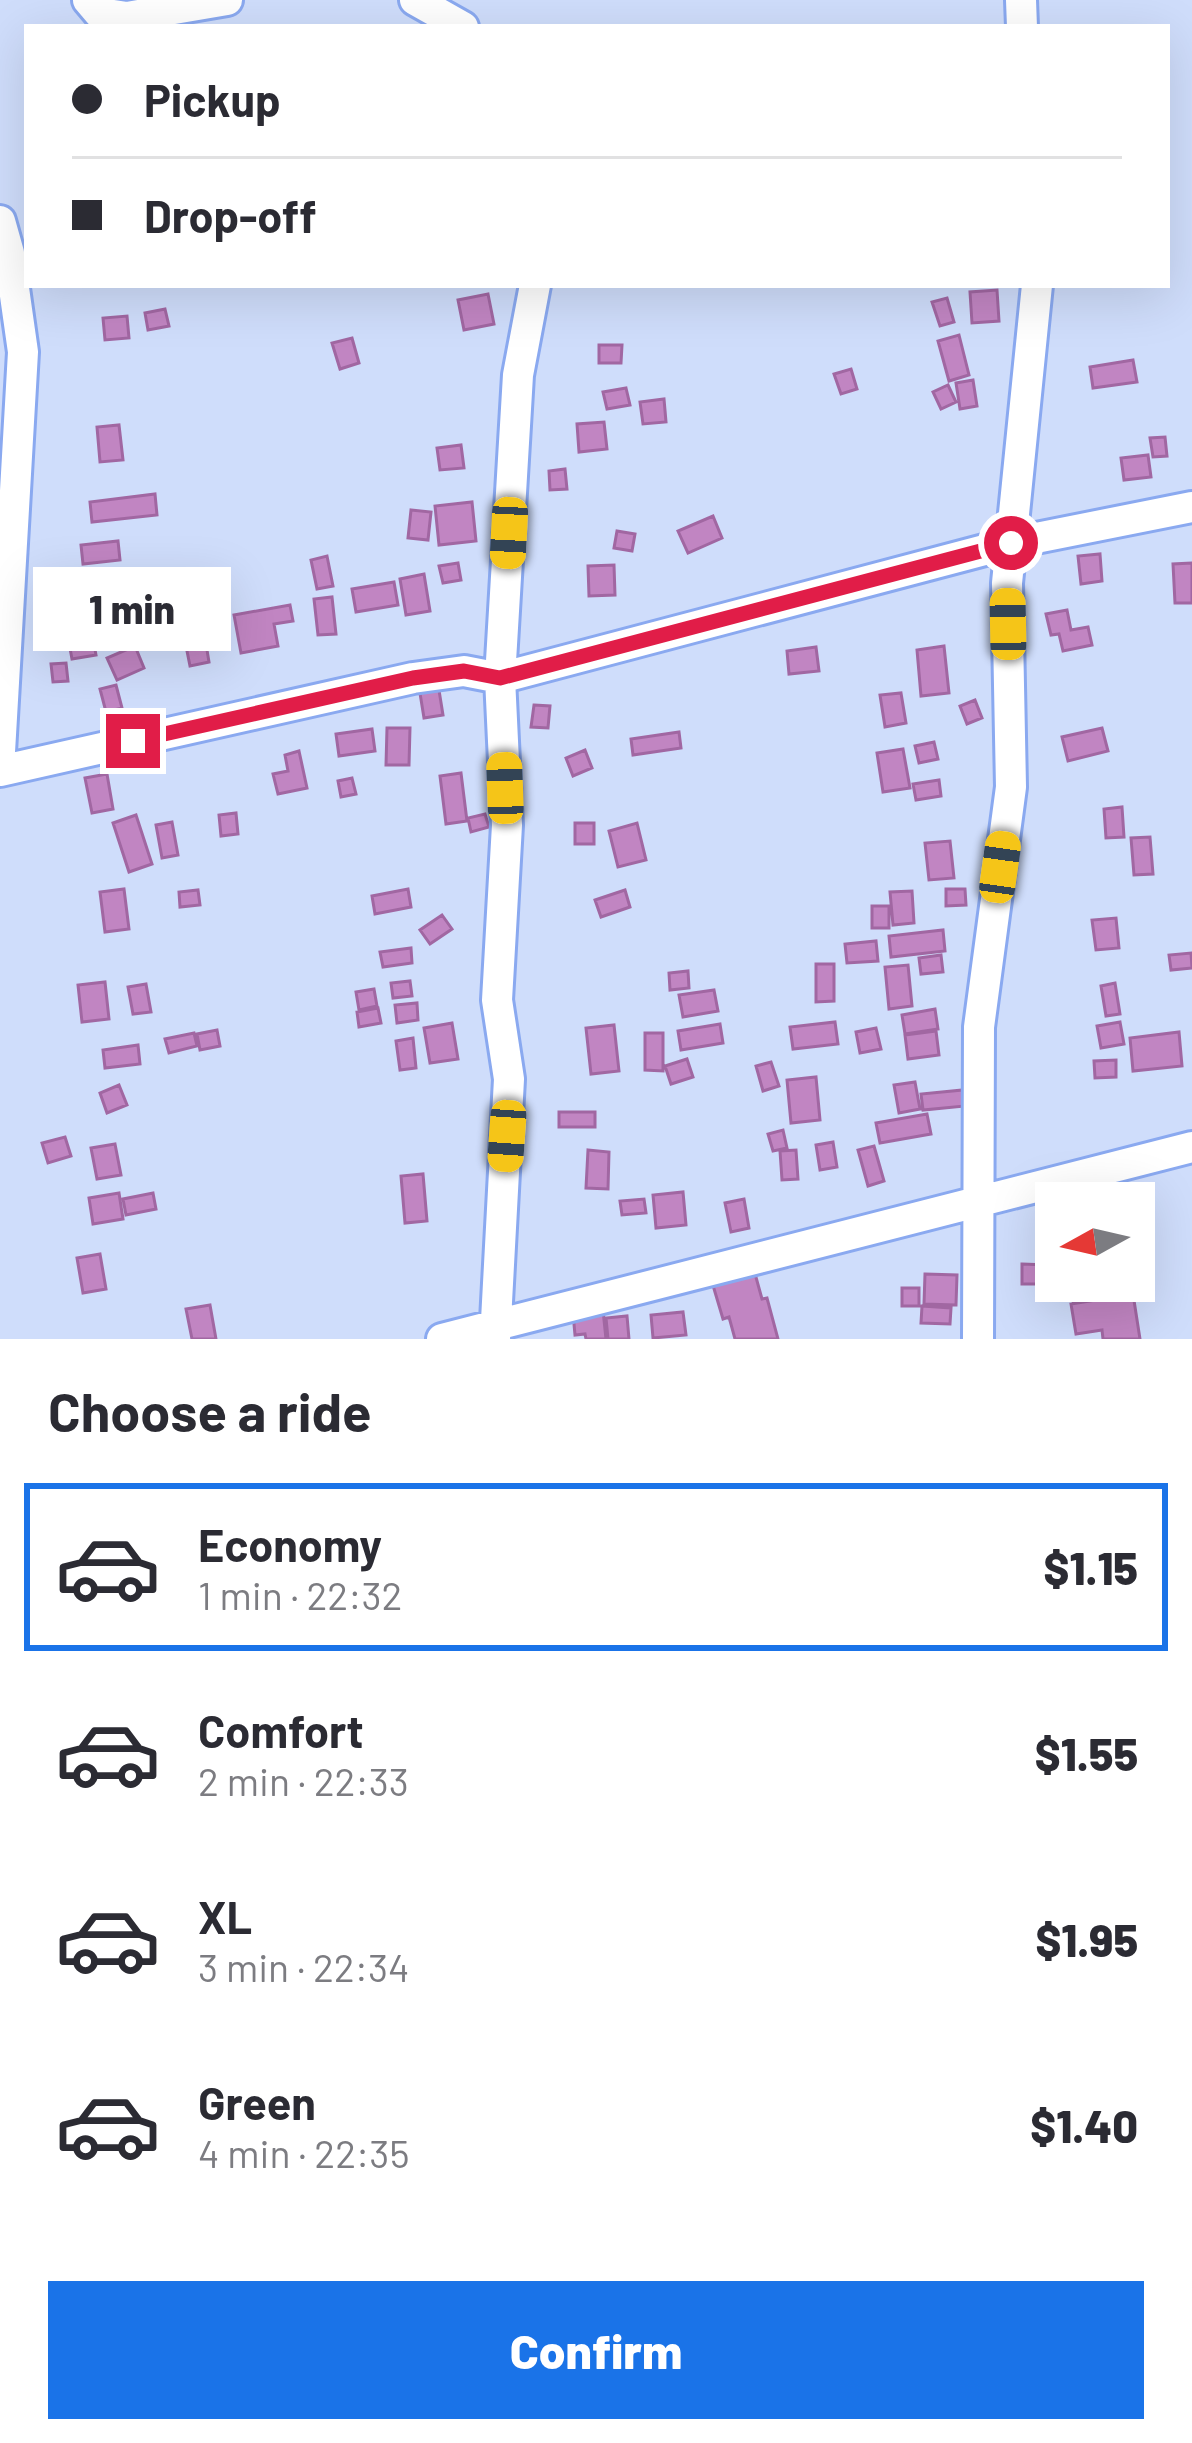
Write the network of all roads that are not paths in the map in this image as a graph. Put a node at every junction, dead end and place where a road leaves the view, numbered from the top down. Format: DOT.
graph roads {
  1 [pos="88,0"];
  2 [pos="227,0"];
  3 [pos="415,0"];
  4 [pos="458,24"];
  5 [pos="0,221"];
  6 [pos="534,288"];
  7 [pos="1037,288"];
  8 [pos="1192,507"];
  9 [pos="1011,543"];
  10 [pos="500,678"];
  11 [pos="0,752"];
  12 [pos="0,771"];
  13 [pos="1192,1147"];
  14 [pos="979,1201"];
  15 [pos="495,1332"];
  16 [pos="442,1339"];
  17 [pos="978,1339"];
  1 -- 2 [label="street"];
  3 -- 4 [label="street"];
  5 -- 11 [label="street"];
  6 -- 10 [label="street"];
  7 -- 9 [label="street"];
  8 -- 9 [label="street"];
  9 -- 10 [label="street"];
  9 -- 14 [label="street"];
  10 -- 12 [label="street"];
  10 -- 15 [label="street"];
  13 -- 14 [label="street"];
  14 -- 15 [label="street"];
  14 -- 17 [label="street"];
  15 -- 16 [label="street"];
}
